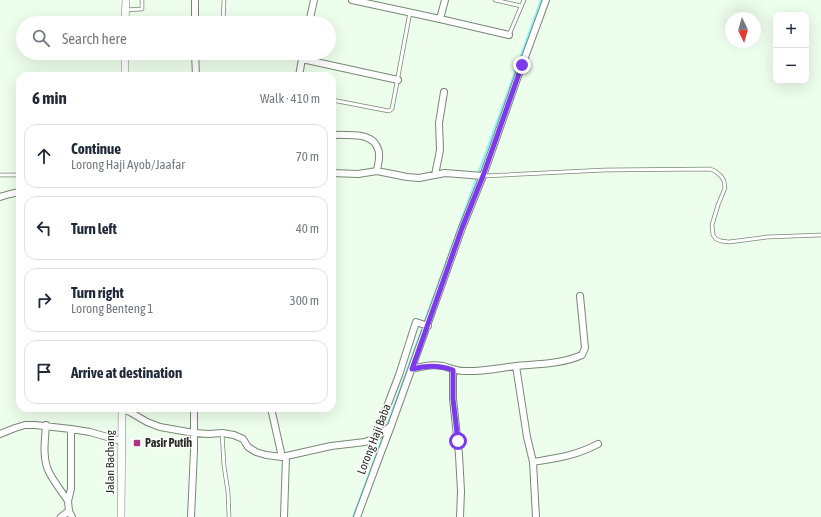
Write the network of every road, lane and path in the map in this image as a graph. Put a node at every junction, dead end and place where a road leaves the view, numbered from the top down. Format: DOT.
graph roads {
  1 [pos="126,0"];
  2 [pos="142,0"];
  3 [pos="195,0"];
  4 [pos="224,0"];
  5 [pos="314,0"];
  6 [pos="352,0"];
  7 [pos="445,0"];
  8 [pos="495,0"];
  9 [pos="524,0"];
  10 [pos="546,0"];
  11 [pos="521,6"];
  12 [pos="126,10"];
  13 [pos="410,12"];
  14 [pos="126,16"];
  15 [pos="195,16"];
  16 [pos="224,16"];
  17 [pos="311,16"];
  18 [pos="440,18"];
  19 [pos="509,35"];
  20 [pos="125,60"];
  21 [pos="195,60"];
  22 [pos="302,60"];
  23 [pos="319,60"];
  24 [pos="125,72"];
  25 [pos="196,72"];
  26 [pos="300,72"];
  27 [pos="398,80"];
  28 [pos="444,92"];
  29 [pos="336,101"];
  30 [pos="336,136"];
  31 [pos="377,171"];
  32 [pos="336,173"];
  33 [pos="0,175"];
  34 [pos="16,175"];
  35 [pos="435,175"];
  36 [pos="481,175"];
  37 [pos="16,193"];
  38 [pos="0,197"];
  39 [pos="821,234"];
  40 [pos="580,296"];
  41 [pos="425,325"];
  42 [pos="516,366"];
  43 [pos="412,369"];
  44 [pos="453,370"];
  45 [pos="122,412"];
  46 [pos="130,412"];
  47 [pos="194,412"];
  48 [pos="272,412"];
  49 [pos="46,425"];
  50 [pos="389,428"];
  51 [pos="71,429"];
  52 [pos="194,433"];
  53 [pos="0,434"];
  54 [pos="222,434"];
  55 [pos="377,437"];
  56 [pos="121,441"];
  57 [pos="598,444"];
  58 [pos="284,457"];
  59 [pos="533,462"];
  60 [pos="68,501"];
  61 [pos="71,514"];
  62 [pos="61,517"];
  63 [pos="121,517"];
  64 [pos="191,517"];
  65 [pos="229,517"];
  66 [pos="284,517"];
  67 [pos="357,517"];
  68 [pos="460,517"];
  69 [pos="536,517"];
  1 -- 12 [label="street"];
  2 -- 12 [label="lane"];
  3 -- 15 [label="street"];
  4 -- 16 [label="lane"];
  5 -- 17 [label="street"];
  6 -- 13 [label="street"];
  7 -- 18 [label="street"];
  8 -- 11 [label="lane"];
  9 -- 11 [label="lane"];
  10 -- 36 [label="street"];
  11 -- 19 [label="lane"];
  12 -- 14 [label="street"];
  13 -- 18 [label="street"];
  13 -- 27 [label="lane"];
  18 -- 19 [label="street"];
  20 -- 24 [label="street"];
  21 -- 25 [label="street"];
  22 -- 26 [label="street"];
  23 -- 27 [label="street"];
  27 -- 29 [label="lane"];
  28 -- 35 [label="street"];
  30 -- 31 [label="street"];
  31 -- 32 [label="street"];
  31 -- 35 [label="street"];
  33 -- 34 [label="lane"];
  35 -- 36 [label="street"];
  36 -- 39 [label="lane"];
  36 -- 41 [label="street"];
  37 -- 38 [label="street"];
  40 -- 42 [label="street"];
  41 -- 43 [label="street, Lorong Haji Baba"];
  41 -- 55 [label="street"];
  42 -- 44 [label="street"];
  42 -- 59 [label="street"];
  43 -- 44 [label="street"];
  43 -- 50 [label="street, Lorong Haji Baba"];
  44 -- 68 [label="street"];
  45 -- 56 [label="street, Jalan Bachang"];
  46 -- 52 [label="street"];
  47 -- 52 [label="street"];
  48 -- 58 [label="street"];
  49 -- 51 [label="street"];
  49 -- 53 [label="street"];
  49 -- 60 [label="street"];
  50 -- 55 [label="street"];
  50 -- 67 [label="street, Lorong Haji Baba"];
  51 -- 56 [label="street"];
  51 -- 60 [label="street"];
  52 -- 54 [label="street"];
  52 -- 64 [label="street"];
  54 -- 58 [label="street"];
  54 -- 65 [label="lane"];
  55 -- 58 [label="street"];
  56 -- 63 [label="street, Jalan Bachang"];
  57 -- 59 [label="street"];
  58 -- 66 [label="street"];
  59 -- 69 [label="street"];
  60 -- 61 [label="street"];
  61 -- 62 [label="street"];
}
